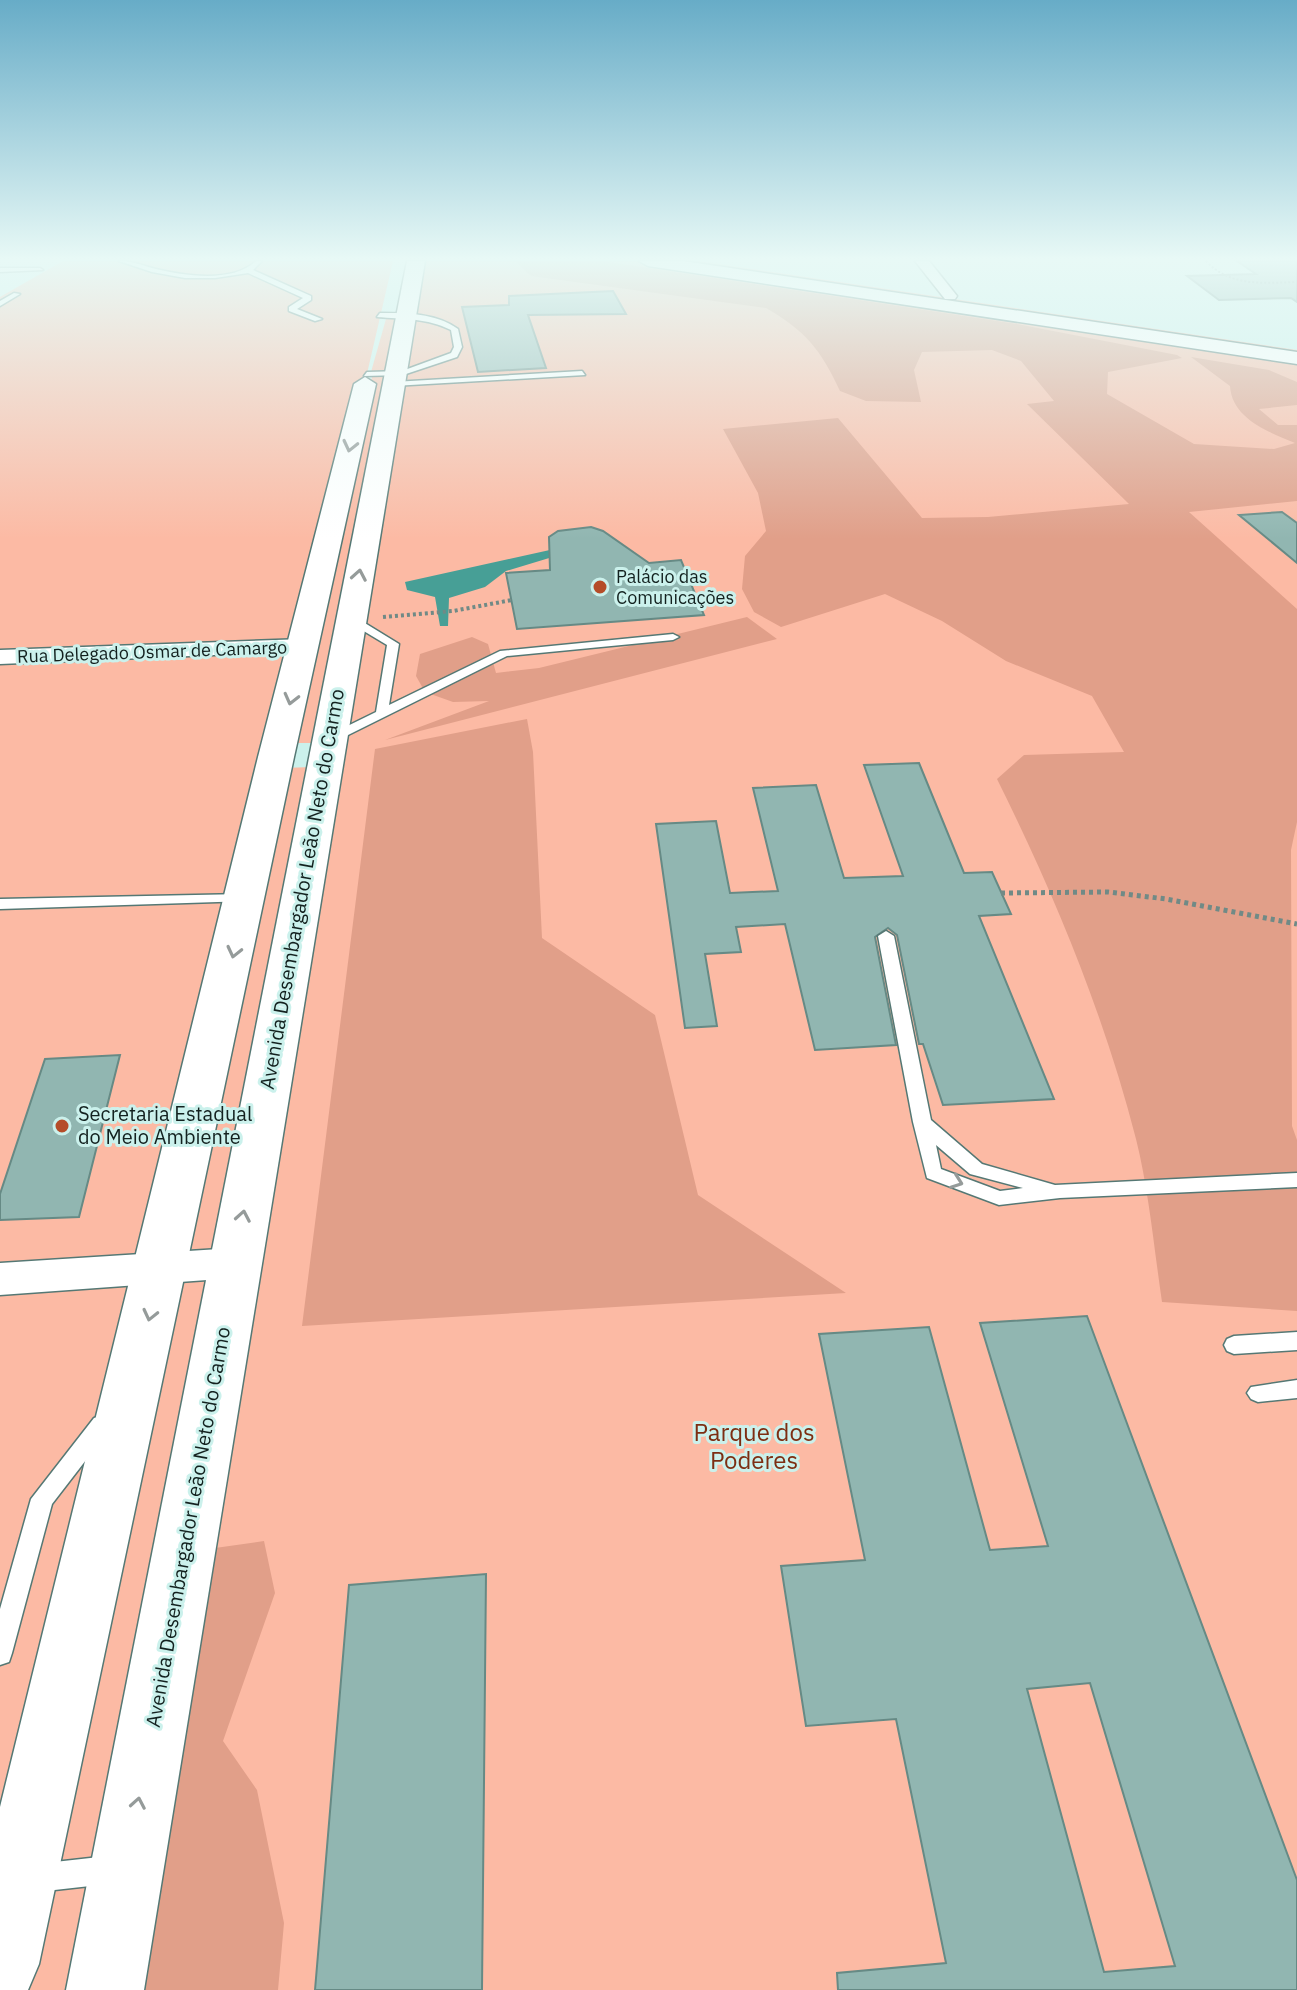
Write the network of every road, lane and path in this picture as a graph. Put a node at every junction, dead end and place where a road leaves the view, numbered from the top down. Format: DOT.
graph roads {
  1 [pos="388,354"];
  2 [pos="1277,354"];
  3 [pos="1297,358"];
  4 [pos="582,373"];
  5 [pos="385,377"];
  6 [pos="512,600"];
  7 [pos="351,619"];
  8 [pos="673,637"];
  9 [pos="304,646"];
  10 [pos="0,657"];
  11 [pos="382,714"];
  12 [pos="328,747"];
  13 [pos="276,757"];
  14 [pos="1001,893"];
  15 [pos="246,898"];
  16 [pos="0,904"];
  17 [pos="1297,924"];
  18 [pos="886,936"];
  19 [pos="922,1122"];
  20 [pos="1297,1180"];
  21 [pos="1060,1191"];
  22 [pos="235,1263"];
  23 [pos="161,1269"];
  24 [pos="0,1279"];
  25 [pos="1297,1341"];
  26 [pos="1234,1345"];
  27 [pos="133,1386"];
  28 [pos="1297,1389"];
  29 [pos="1258,1393"];
  30 [pos="0,1653"];
  31 [pos="126,1869"];
  32 [pos="10,1877"];
  33 [pos="0,1964"];
  34 [pos="105,1990"];
  1 -- 5 [label="main road, Avenida Desembargador Leão Neto do Carmo"];
  2 -- 3 [label="main road"];
  4 -- 5 [label="lane"];
  7 -- 5 [label="main road, Avenida Desembargador Leão Neto do Carmo, one-way"];
  5 -- 9 [label="main road, Avenida Desembargador Leão Neto do Carmo, one-way"];
  6 -- 7 [label="path"];
  7 -- 11 [label="lane"];
  7 -- 12 [label="main road, Avenida Desembargador Leão Neto do Carmo"];
  8 -- 11 [label="lane"];
  9 -- 10 [label="street, Rua Delegado Osmar de Camargo"];
  9 -- 13 [label="main road, Avenida Desembargador Leão Neto do Carmo, one-way"];
  11 -- 12 [label="lane"];
  12 -- 13 [label="main road"];
  22 -- 12 [label="main road, Avenida Desembargador Leão Neto do Carmo, one-way"];
  13 -- 15 [label="main road, Avenida Desembargador Leão Neto do Carmo"];
  14 -- 17 [label="path"];
  15 -- 16 [label="lane"];
  15 -- 23 [label="main road, Avenida Desembargador Leão Neto do Carmo, one-way"];
  18 -- 19 [label="lane"];
  19 -- 21 [label="lane"];
  19 -- 21 [label="lane, one-way"];
  20 -- 21 [label="lane"];
  22 -- 23 [label="street"];
  31 -- 22 [label="main road, Avenida Desembargador Leão Neto do Carmo, one-way"];
  23 -- 24 [label="street"];
  23 -- 27 [label="main road, Avenida Desembargador Leão Neto do Carmo, one-way"];
  25 -- 26 [label="lane"];
  27 -- 30 [label="lane"];
  27 -- 32 [label="main road, Avenida Desembargador Leão Neto do Carmo"];
  28 -- 29 [label="lane"];
  31 -- 32 [label="lane"];
  31 -- 34 [label="main road, Avenida Desembargador Leão Neto do Carmo"];
  32 -- 33 [label="main road, Avenida Desembargador Leão Neto do Carmo"];
}
